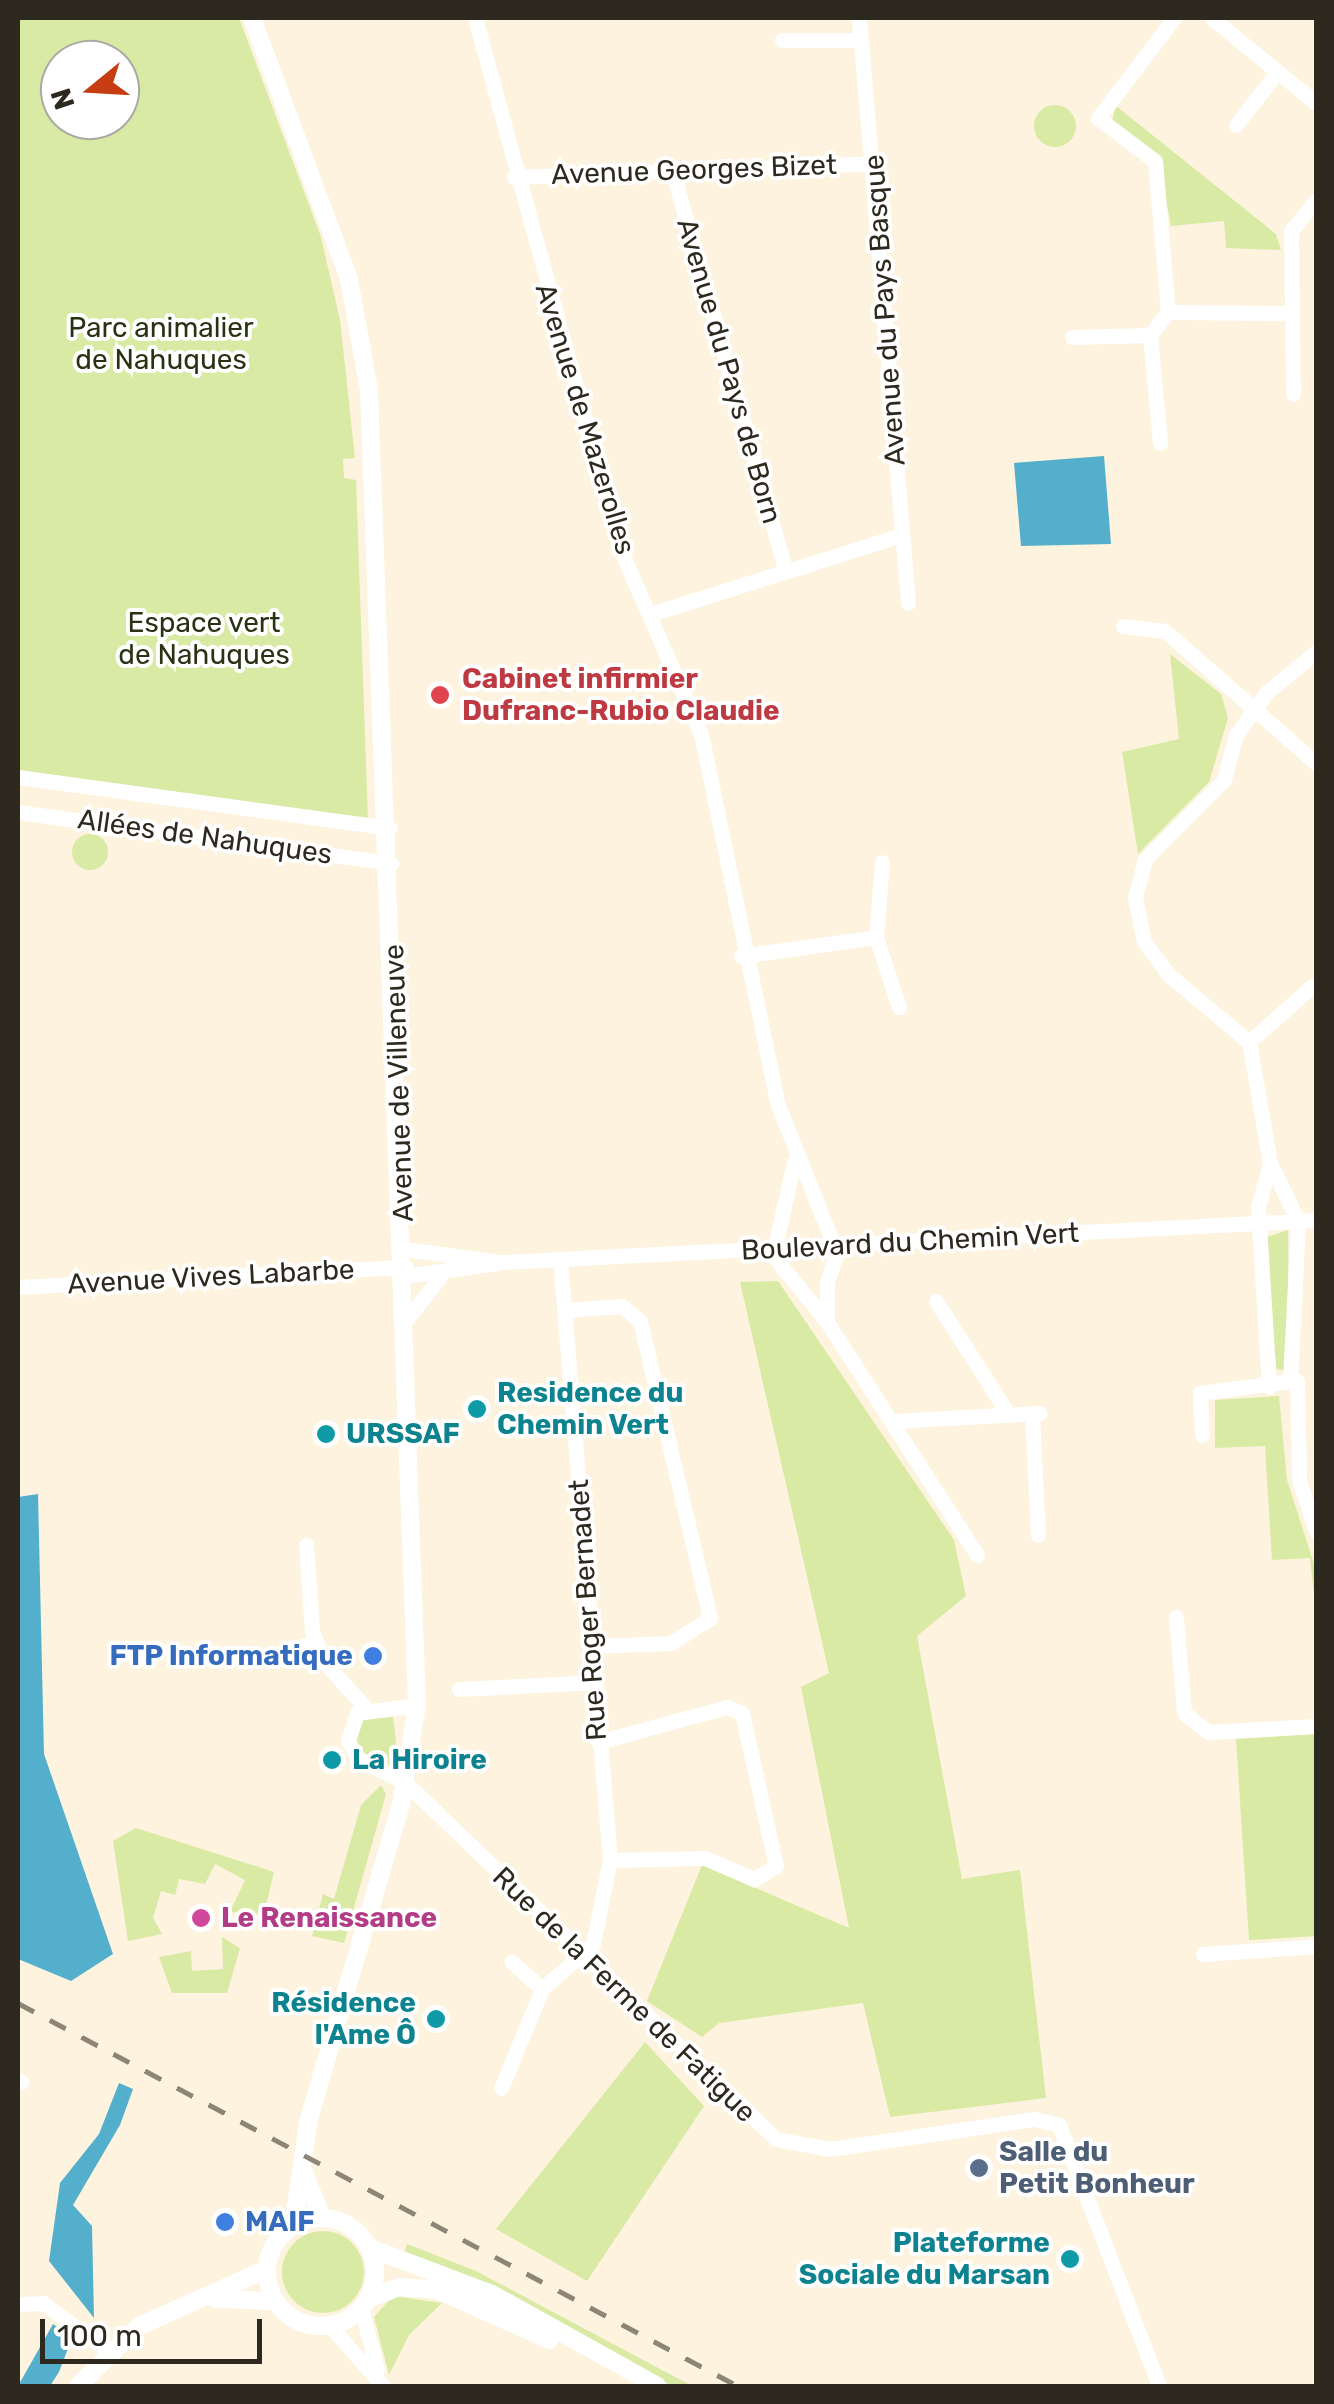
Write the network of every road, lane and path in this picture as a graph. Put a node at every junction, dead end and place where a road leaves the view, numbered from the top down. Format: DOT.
graph roads {
  1 [pos="252,18"];
  2 [pos="475,18"];
  3 [pos="859,18"];
  4 [pos="1174,18"];
  5 [pos="1212,18"];
  6 [pos="782,40"];
  7 [pos="861,40"];
  8 [pos="1278,71"];
  9 [pos="1316,103"];
  10 [pos="1236,124"];
  11 [pos="875,162"];
  12 [pos="674,173"];
  13 [pos="514,177"];
  14 [pos="1316,200"];
  15 [pos="1168,312"];
  16 [pos="1289,313"];
  17 [pos="1150,335"];
  18 [pos="1072,337"];
  19 [pos="1294,394"];
  20 [pos="1160,443"];
  21 [pos="902,535"];
  22 [pos="785,570"];
  23 [pos="908,604"];
  24 [pos="654,612"];
  25 [pos="1123,626"];
  26 [pos="1316,652"];
  27 [pos="1252,712"];
  28 [pos="1316,763"];
  29 [pos="18,777"];
  30 [pos="18,812"];
  31 [pos="390,828"];
  32 [pos="882,862"];
  33 [pos="392,864"];
  34 [pos="876,937"];
  35 [pos="741,956"];
  36 [pos="1312,986"];
  37 [pos="899,1007"];
  38 [pos="1249,1042"];
  39 [pos="794,1162"];
  40 [pos="1270,1163"];
  41 [pos="1316,1220"];
  42 [pos="1298,1221"];
  43 [pos="1260,1223"];
  44 [pos="837,1242"];
  45 [pos="771,1247"];
  46 [pos="560,1259"];
  47 [pos="502,1262"];
  48 [pos="405,1264"];
  49 [pos="438,1278"];
  50 [pos="18,1287"];
  51 [pos="936,1301"];
  52 [pos="564,1310"];
  53 [pos="407,1319"];
  54 [pos="827,1322"];
  55 [pos="1293,1381"];
  56 [pos="1269,1388"];
  57 [pos="1009,1414"];
  58 [pos="892,1421"];
  59 [pos="1202,1435"];
  60 [pos="1316,1531"];
  61 [pos="1038,1535"];
  62 [pos="306,1545"];
  63 [pos="977,1556"];
  64 [pos="1176,1616"];
  65 [pos="316,1641"];
  66 [pos="593,1646"];
  67 [pos="286,1651"];
  68 [pos="596,1682"];
  69 [pos="459,1689"];
  70 [pos="417,1705"];
  71 [pos="366,1707"];
  72 [pos="1316,1726"];
  73 [pos="598,1742"];
  74 [pos="406,1782"];
  75 [pos="610,1860"];
  76 [pos="1316,1946"];
  77 [pos="1203,1954"];
  78 [pos="584,1955"];
  79 [pos="512,1962"];
  80 [pos="542,1989"];
  81 [pos="502,2088"];
  82 [pos="302,2154"];
  83 [pos="322,2218"];
  84 [pos="292,2226"];
  85 [pos="369,2248"];
  86 [pos="267,2269"];
  87 [pos="199,2300"];
  88 [pos="275,2301"];
  89 [pos="365,2303"];
  90 [pos="18,2304"];
  91 [pos="330,2326"];
  92 [pos="106,2349"];
  93 [pos="78,2386"];
  94 [pos="384,2386"];
  95 [pos="634,2386"];
  96 [pos="657,2386"];
  97 [pos="1159,2386"];
  1 -- 31 [label="main road, Avenue de Villeneuve"];
  2 -- 13 [label="street, Avenue de Mazerolles"];
  3 -- 7 [label="street, Avenue du Pays Basque"];
  4 -- 15 [label="street"];
  5 -- 8 [label="street"];
  6 -- 7 [label="street"];
  7 -- 11 [label="street, Avenue du Pays Basque"];
  8 -- 9 [label="street"];
  8 -- 10 [label="street"];
  11 -- 12 [label="street, Avenue Georges Bizet"];
  11 -- 21 [label="street, Avenue du Pays Basque"];
  12 -- 13 [label="street, Avenue Georges Bizet"];
  12 -- 22 [label="street, Avenue du Pays de Born"];
  13 -- 24 [label="street, Avenue de Mazerolles"];
  14 -- 16 [label="street"];
  15 -- 16 [label="street"];
  15 -- 17 [label="street"];
  16 -- 19 [label="street"];
  17 -- 18 [label="street"];
  17 -- 20 [label="street"];
  21 -- 22 [label="street"];
  21 -- 23 [label="street, Avenue du Pays Basque"];
  22 -- 24 [label="street"];
  24 -- 35 [label="street, Avenue de Mazerolles"];
  25 -- 27 [label="street"];
  26 -- 27 [label="street"];
  27 -- 28 [label="street"];
  27 -- 38 [label="street"];
  29 -- 31 [label="street, Allées de Nahuques"];
  30 -- 33 [label="street, Allées de Nahuques"];
  31 -- 33 [label="main road, Avenue de Villeneuve"];
  32 -- 34 [label="street"];
  33 -- 48 [label="main road, Avenue de Villeneuve"];
  34 -- 35 [label="street"];
  34 -- 37 [label="street"];
  35 -- 39 [label="street, Avenue de Mazerolles"];
  36 -- 38 [label="street"];
  38 -- 40 [label="street"];
  39 -- 44 [label="street, Avenue de Mazerolles"];
  39 -- 45 [label="street, Avenue de Mazerolles"];
  40 -- 42 [label="street"];
  40 -- 43 [label="street"];
  41 -- 42 [label="street, Boulevard du Chemin Vert"];
  42 -- 43 [label="street, Boulevard du Chemin Vert"];
  42 -- 55 [label="street"];
  43 -- 44 [label="street, Boulevard du Chemin Vert"];
  43 -- 56 [label="street"];
  44 -- 45 [label="street, Boulevard du Chemin Vert"];
  44 -- 54 [label="street"];
  45 -- 46 [label="street, Boulevard du Chemin Vert"];
  45 -- 54 [label="street"];
  46 -- 47 [label="street, Boulevard du Chemin Vert"];
  46 -- 52 [label="street, Rue Roger Bernadet"];
  47 -- 48 [label="street, Boulevard du Chemin Vert"];
  47 -- 49 [label="street, Boulevard du Chemin Vert"];
  48 -- 49 [label="street, Boulevard du Chemin Vert"];
  48 -- 50 [label="street, Avenue Vives Labarbe"];
  48 -- 53 [label="main road, Avenue de Villeneuve"];
  49 -- 53 [label="street"];
  51 -- 57 [label="street"];
  52 -- 66 [label="street, Rue Roger Bernadet"];
  52 -- 66 [label="street"];
  53 -- 70 [label="main road, Avenue de Villeneuve"];
  54 -- 58 [label="street"];
  55 -- 56 [label="street"];
  55 -- 60 [label="street"];
  56 -- 59 [label="street"];
  57 -- 58 [label="street"];
  57 -- 61 [label="street"];
  58 -- 63 [label="street"];
  62 -- 65 [label="street"];
  64 -- 72 [label="street"];
  65 -- 67 [label="street"];
  65 -- 71 [label="street"];
  66 -- 68 [label="street, Rue Roger Bernadet"];
  68 -- 69 [label="street"];
  68 -- 73 [label="street, Rue Roger Bernadet"];
  70 -- 71 [label="street"];
  70 -- 74 [label="main road, Avenue de Villeneuve"];
  71 -- 74 [label="street, Rue de la Ferme de Fatigue"];
  73 -- 75 [label="street, Rue Roger Bernadet"];
  73 -- 75 [label="street"];
  74 -- 78 [label="street, Rue de la Ferme de Fatigue"];
  74 -- 82 [label="main road, Avenue de Villeneuve"];
  75 -- 78 [label="street, Rue Roger Bernadet"];
  76 -- 77 [label="street"];
  78 -- 80 [label="street"];
  78 -- 97 [label="street, Rue de la Ferme de Fatigue"];
  79 -- 80 [label="street"];
  80 -- 81 [label="street"];
  82 -- 83 [label="main road"];
  82 -- 84 [label="main road, Avenue de Villeneuve"];
  83 -- 84 [label="main road"];
  83 -- 85 [label="main road"];
  84 -- 86 [label="main road"];
  85 -- 89 [label="main road"];
  85 -- 96 [label="main road"];
  86 -- 87 [label="main road"];
  86 -- 88 [label="main road"];
  87 -- 88 [label="main road"];
  87 -- 92 [label="main road"];
  88 -- 91 [label="main road"];
  89 -- 91 [label="main road"];
  89 -- 94 [label="street"];
  89 -- 95 [label="main road"];
  90 -- 92 [label="street"];
  91 -- 94 [label="street"];
  92 -- 93 [label="main road"];
}
